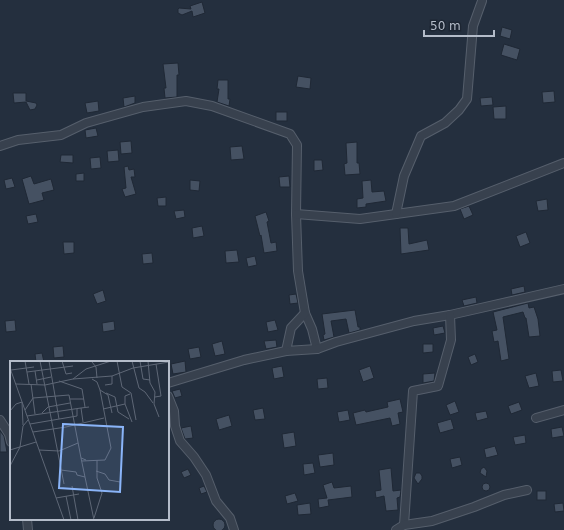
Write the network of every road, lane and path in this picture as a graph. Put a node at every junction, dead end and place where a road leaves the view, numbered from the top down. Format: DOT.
graph roads {
  1 [pos="482,1"];
  2 [pos="0,146"];
  3 [pos="564,163"];
  4 [pos="296,214"];
  5 [pos="396,214"];
  6 [pos="564,289"];
  7 [pos="305,313"];
  8 [pos="450,315"];
  9 [pos="317,349"];
  10 [pos="286,351"];
  11 [pos="169,383"];
  12 [pos="169,398"];
  13 [pos="564,410"];
  14 [pos="536,418"];
  15 [pos="3,423"];
  16 [pos="10,438"];
  17 [pos="527,490"];
  18 [pos="27,520"];
  19 [pos="404,525"];
  20 [pos="28,530"];
  21 [pos="234,530"];
  22 [pos="396,530"];
  1 -- 5 [label="street"];
  2 -- 4 [label="street"];
  3 -- 5 [label="street"];
  4 -- 5 [label="street"];
  4 -- 7 [label="street"];
  6 -- 8 [label="street"];
  7 -- 9 [label="street"];
  7 -- 10 [label="street"];
  8 -- 9 [label="street"];
  8 -- 19 [label="street"];
  9 -- 10 [label="street"];
  10 -- 11 [label="street"];
  12 -- 21 [label="street"];
  13 -- 14 [label="street"];
  15 -- 16 [label="street"];
  17 -- 19 [label="street"];
  18 -- 20 [label="street"];
  19 -- 22 [label="street"];
}
